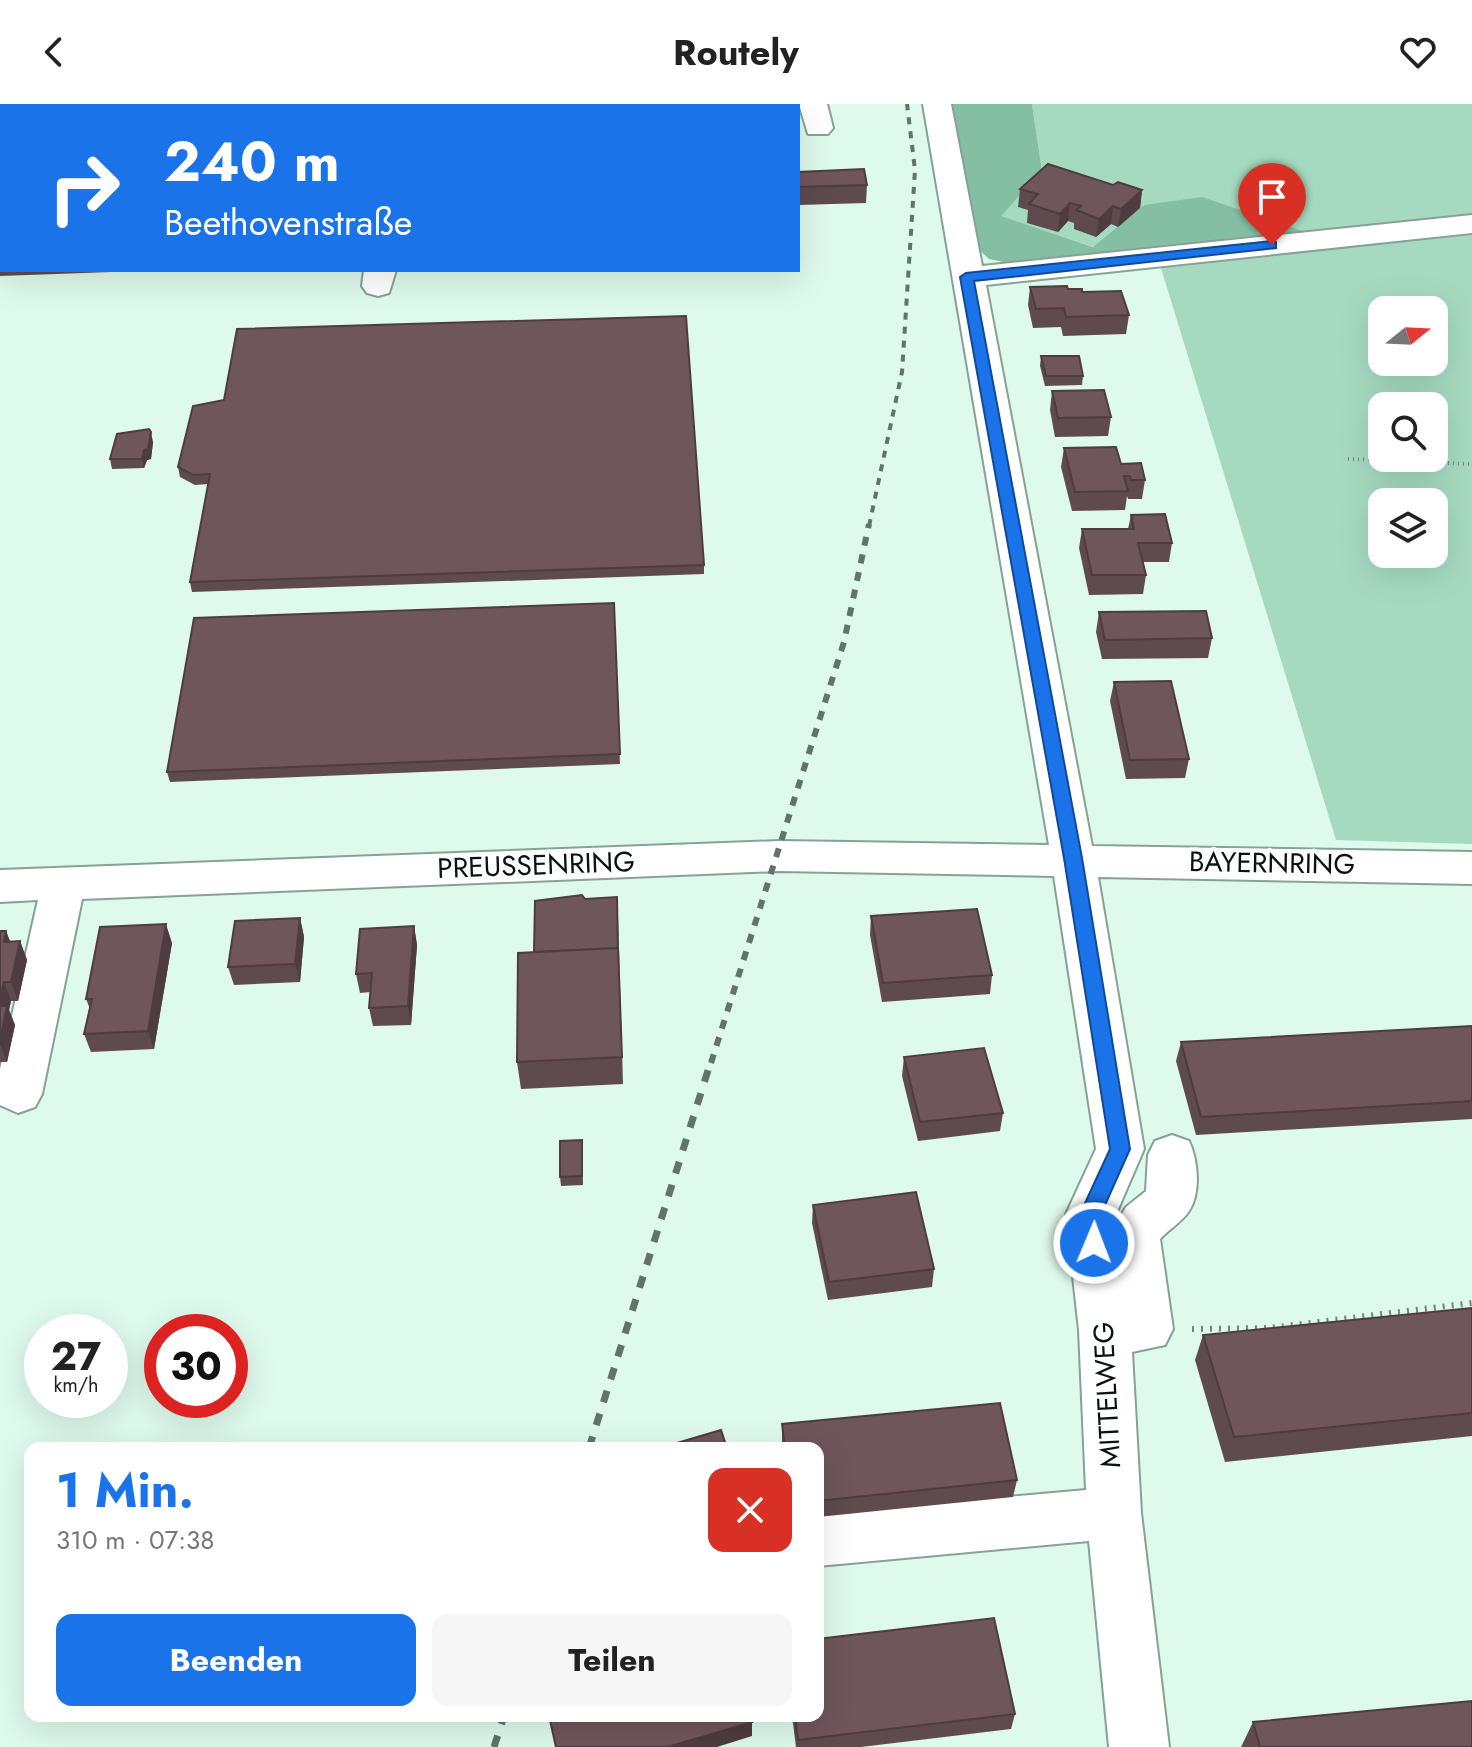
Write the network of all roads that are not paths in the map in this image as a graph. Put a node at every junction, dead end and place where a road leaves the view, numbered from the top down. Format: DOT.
graph roads {
  1 [pos="937,104"];
  2 [pos="1472,224"];
  3 [pos="966,277"];
  4 [pos="1073,858"];
  5 [pos="1472,868"];
  6 [pos="63,884"];
  7 [pos="0,886"];
  8 [pos="18,1094"];
  9 [pos="1172,1155"];
  10 [pos="1126,1329"];
  11 [pos="1114,1513"];
  12 [pos="824,1539"];
  13 [pos="1139,1747"];
  1 -- 3 [label="street, MITTELWEG"];
  2 -- 3 [label="street"];
  3 -- 4 [label="street, MITTELWEG"];
  4 -- 5 [label="street, BAYERNRING"];
  4 -- 6 [label="street, PREUSSENRING"];
  4 -- 10 [label="street, MITTELWEG"];
  6 -- 7 [label="street, PREUSSENRING"];
  6 -- 8 [label="street"];
  9 -- 10 [label="street"];
  10 -- 11 [label="street, MITTELWEG"];
  11 -- 12 [label="street"];
  11 -- 13 [label="street, MITTELWEG"];
}
